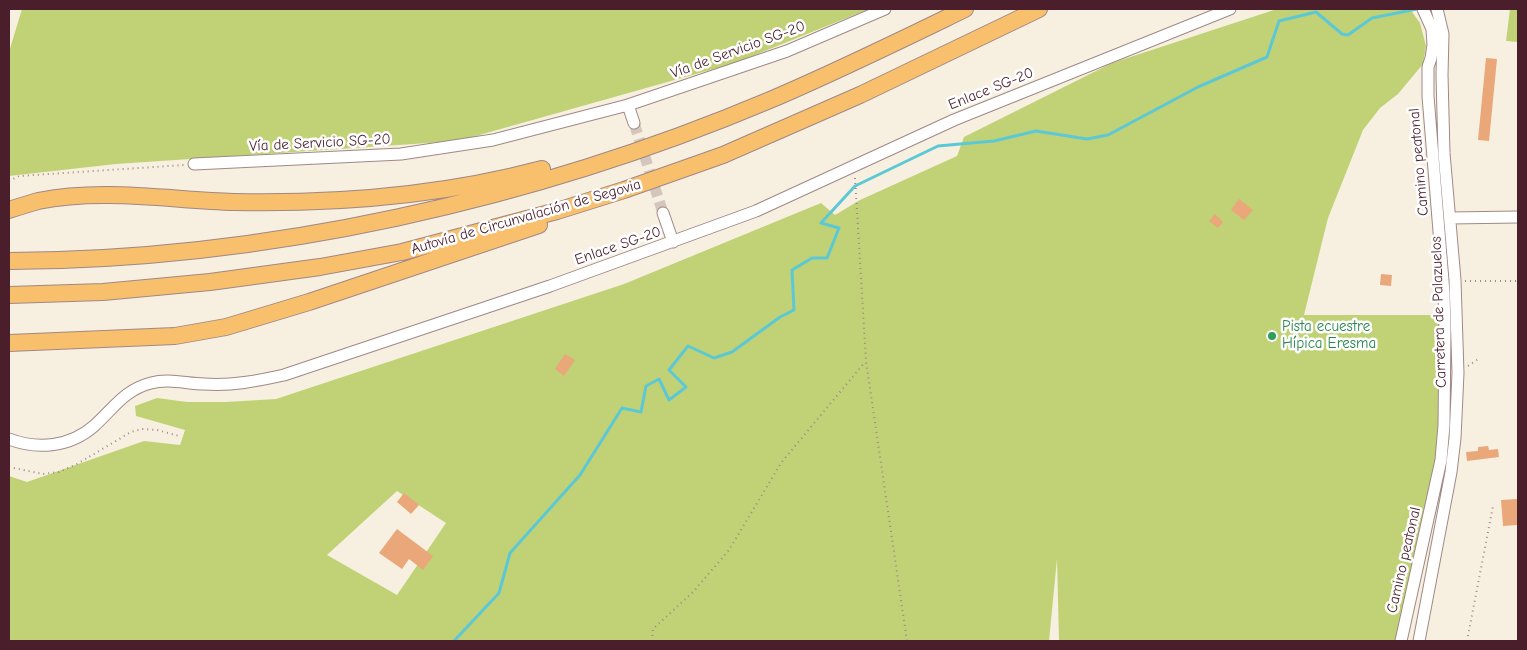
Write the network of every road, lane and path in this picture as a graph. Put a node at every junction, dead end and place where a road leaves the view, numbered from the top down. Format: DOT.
graph roads {
  1 [pos="885,9"];
  2 [pos="965,9"];
  3 [pos="1039,9"];
  4 [pos="1230,9"];
  5 [pos="1423,9"];
  6 [pos="1437,9"];
  7 [pos="628,105"];
  8 [pos="634,123"];
  9 [pos="628,153"];
  10 [pos="194,164"];
  11 [pos="854,166"];
  12 [pos="9,181"];
  13 [pos="624,190"];
  14 [pos="9,210"];
  15 [pos="663,213"];
  16 [pos="1518,217"];
  17 [pos="1450,218"];
  18 [pos="673,242"];
  19 [pos="10,261"];
  20 [pos="1455,280"];
  21 [pos="1518,281"];
  22 [pos="9,295"];
  23 [pos="9,343"];
  24 [pos="866,361"];
  25 [pos="180,436"];
  26 [pos="9,439"];
  27 [pos="9,467"];
  28 [pos="1493,506"];
  29 [pos="652,641"];
  30 [pos="907,641"];
  31 [pos="1402,641"];
  32 [pos="1419,641"];
  33 [pos="1467,641"];
  1 -- 7 [label="street, Vía de Servicio SG-20"];
  2 -- 9 [label="highway, Autovía de Circunvalación de Segovia"];
  3 -- 13 [label="highway, Autovía de Circunvalación de Segovia"];
  4 -- 11 [label="street, Enlace SG-20"];
  5 -- 31 [label="street, Camino peatonal"];
  6 -- 17 [label="street, Carretera de Palazuelos"];
  7 -- 8 [label="street"];
  7 -- 10 [label="street, Vía de Servicio SG-20"];
  9 -- 14 [label="highway"];
  9 -- 19 [label="highway, Autovía de Circunvalación de Segovia"];
  10 -- 12 [label="path"];
  11 -- 18 [label="street, Enlace SG-20"];
  11 -- 24 [label="path"];
  13 -- 22 [label="highway, Autovía de Circunvalación de Segovia"];
  13 -- 23 [label="highway"];
  15 -- 18 [label="street"];
  16 -- 17 [label="street"];
  17 -- 20 [label="street, Carretera de Palazuelos"];
  18 -- 26 [label="street, Enlace SG-20"];
  20 -- 21 [label="path"];
  20 -- 32 [label="street, Carretera de Palazuelos"];
  24 -- 29 [label="path"];
  24 -- 30 [label="path"];
  25 -- 27 [label="path"];
  28 -- 33 [label="path"];
}
